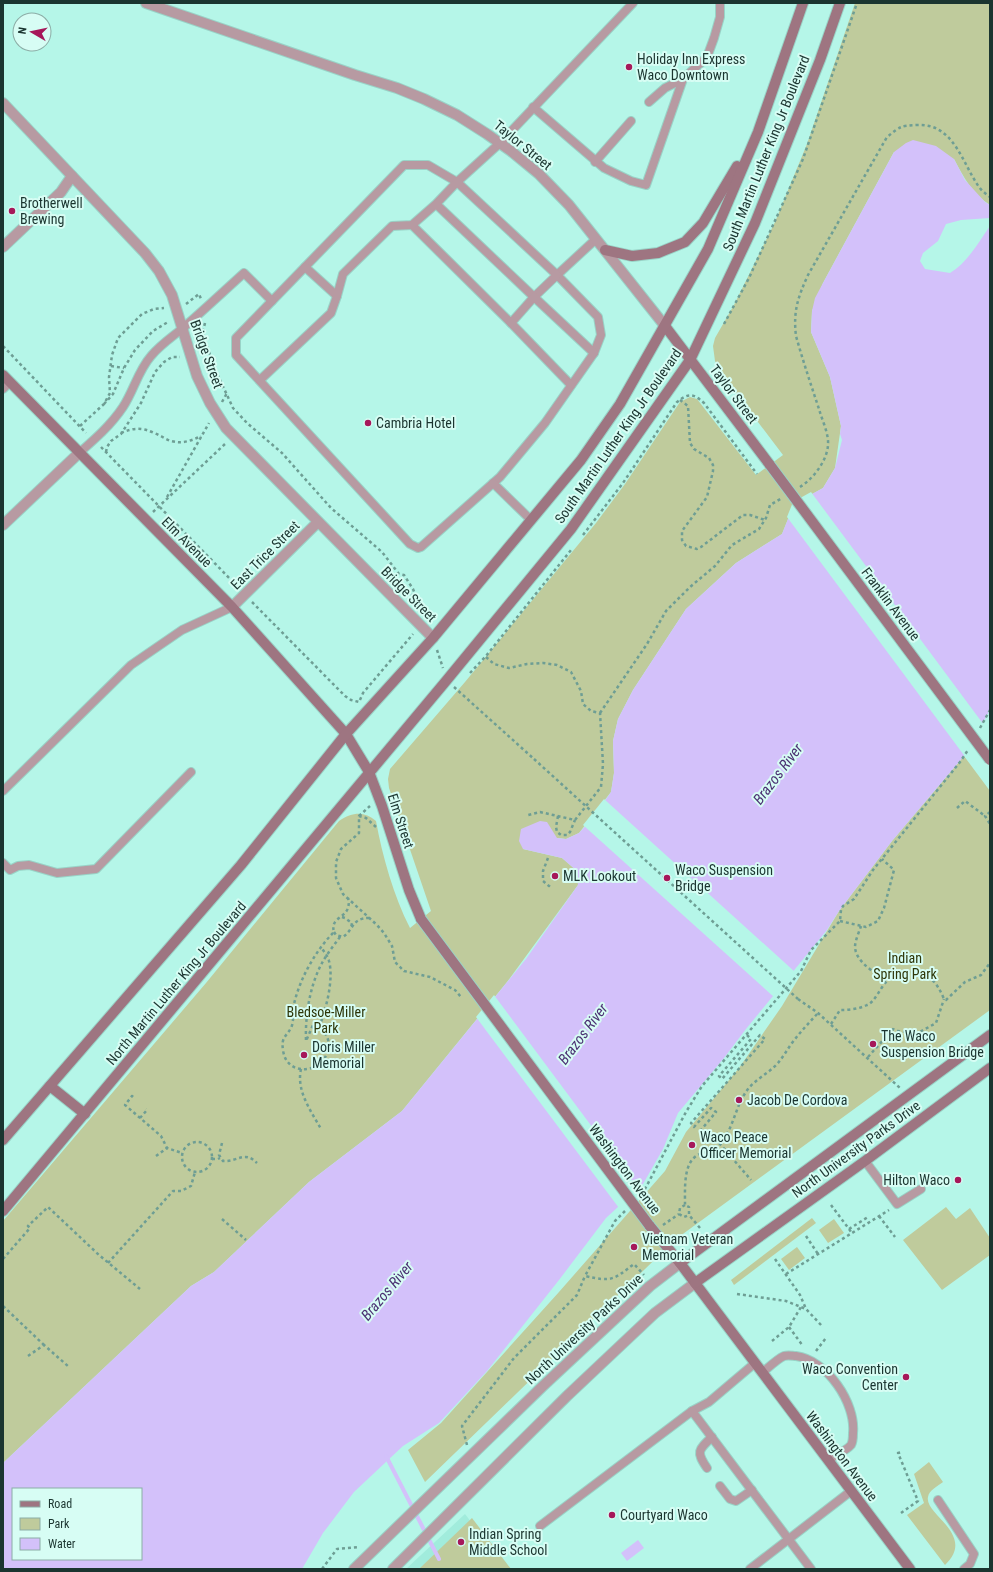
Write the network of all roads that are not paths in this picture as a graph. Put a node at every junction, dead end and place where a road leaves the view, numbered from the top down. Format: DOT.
graph roads {
  1 [pos="146,3"];
  2 [pos="633,3"];
  3 [pos="720,3"];
  4 [pos="803,3"];
  5 [pos="840,3"];
  6 [pos="683,79"];
  7 [pos="649,102"];
  8 [pos="3,103"];
  9 [pos="533,107"];
  10 [pos="631,121"];
  11 [pos="758,132"];
  12 [pos="500,143"];
  13 [pos="595,162"];
  14 [pos="72,176"];
  15 [pos="457,182"];
  16 [pos="436,204"];
  17 [pos="412,226"];
  18 [pos="596,239"];
  19 [pos="3,247"];
  20 [pos="605,250"];
  21 [pos="305,267"];
  22 [pos="557,275"];
  23 [pos="337,296"];
  24 [pos="534,297"];
  25 [pos="272,301"];
  26 [pos="511,323"];
  27 [pos="665,326"];
  28 [pos="182,328"];
  29 [pos="594,353"];
  30 [pos="690,360"];
  31 [pos="260,380"];
  32 [pos="5,382"];
  33 [pos="571,385"];
  34 [pos="79,453"];
  35 [pos="770,465"];
  36 [pos="493,482"];
  37 [pos="531,520"];
  38 [pos="318,522"];
  39 [pos="3,525"];
  40 [pos="232,607"];
  41 [pos="434,638"];
  42 [pos="346,734"];
  43 [pos="990,760"];
  44 [pos="191,772"];
  45 [pos="369,772"];
  46 [pos="3,791"];
  47 [pos="3,863"];
  48 [pos="421,919"];
  49 [pos="990,1035"];
  50 [pos="990,1068"];
  51 [pos="50,1086"];
  52 [pos="85,1114"];
  53 [pos="3,1140"];
  54 [pos="865,1161"];
  55 [pos="921,1189"];
  56 [pos="3,1211"];
  57 [pos="680,1263"];
  58 [pos="695,1283"];
  59 [pos="755,1363"];
  60 [pos="762,1373"];
  61 [pos="692,1412"];
  62 [pos="712,1437"];
  63 [pos="828,1460"];
  64 [pos="707,1468"];
  65 [pos="720,1486"];
  66 [pos="752,1490"];
  67 [pos="851,1491"];
  68 [pos="938,1500"];
  69 [pos="540,1526"];
  70 [pos="790,1540"];
  71 [pos="395,1568"];
  72 [pos="354,1569"];
  73 [pos="750,1569"];
  74 [pos="811,1569"];
  75 [pos="910,1569"];
  76 [pos="964,1569"];
  1 -- 12 [label="street, Taylor Street"];
  2 -- 9 [label="lane"];
  3 -- 6 [label="lane"];
  4 -- 11 [label="main road, South Martin Luther King Jr Boulevard"];
  5 -- 30 [label="main road, South Martin Luther King Jr Boulevard"];
  6 -- 7 [label="lane"];
  6 -- 13 [label="lane"];
  8 -- 14 [label="street, Bridge Street"];
  9 -- 12 [label="lane"];
  9 -- 13 [label="lane"];
  10 -- 13 [label="lane"];
  11 -- 20 [label="main road"];
  11 -- 27 [label="main road, South Martin Luther King Jr Boulevard"];
  12 -- 15 [label="lane"];
  12 -- 18 [label="street, Taylor Street"];
  14 -- 19 [label="street"];
  14 -- 28 [label="street, Bridge Street"];
  15 -- 16 [label="lane"];
  15 -- 21 [label="lane"];
  15 -- 22 [label="lane"];
  16 -- 17 [label="lane"];
  16 -- 24 [label="lane"];
  17 -- 23 [label="lane"];
  17 -- 26 [label="lane"];
  18 -- 20 [label="street, Taylor Street"];
  18 -- 22 [label="lane"];
  20 -- 27 [label="street, Taylor Street"];
  21 -- 23 [label="lane"];
  21 -- 25 [label="lane"];
  22 -- 24 [label="lane"];
  22 -- 29 [label="lane"];
  23 -- 31 [label="lane"];
  24 -- 26 [label="lane"];
  24 -- 29 [label="lane"];
  25 -- 28 [label="lane"];
  25 -- 31 [label="lane"];
  26 -- 33 [label="lane"];
  27 -- 30 [label="main road, Taylor Street"];
  27 -- 37 [label="main road, South Martin Luther King Jr Boulevard"];
  28 -- 34 [label="lane"];
  28 -- 38 [label="street, Bridge Street"];
  29 -- 33 [label="lane"];
  30 -- 35 [label="main road, Taylor Street"];
  30 -- 45 [label="main road, South Martin Luther King Jr Boulevard"];
  31 -- 36 [label="lane"];
  32 -- 34 [label="main road, Elm Avenue"];
  33 -- 36 [label="lane"];
  34 -- 39 [label="street"];
  34 -- 40 [label="main road, Elm Avenue"];
  35 -- 43 [label="main road, Franklin Avenue, bridge"];
  36 -- 37 [label="lane"];
  37 -- 41 [label="main road, South Martin Luther King Jr Boulevard"];
  38 -- 40 [label="street, East Trice Street"];
  38 -- 41 [label="street, Bridge Street"];
  40 -- 42 [label="main road, Elm Avenue"];
  40 -- 46 [label="lane"];
  41 -- 42 [label="main road, South Martin Luther King Jr Boulevard"];
  42 -- 45 [label="main road, Elm Street"];
  42 -- 51 [label="main road, North Martin Luther King Jr Boulevard"];
  44 -- 47 [label="lane"];
  45 -- 48 [label="main road, Elm Street"];
  45 -- 52 [label="main road, North Martin Luther King Jr Boulevard"];
  48 -- 57 [label="main road, Washington Avenue, bridge"];
  49 -- 57 [label="main road, North University Parks Drive"];
  50 -- 54 [label="main road, North University Parks Drive"];
  51 -- 52 [label="main road"];
  51 -- 53 [label="main road, North Martin Luther King Jr Boulevard"];
  52 -- 56 [label="main road, North Martin Luther King Jr Boulevard"];
  54 -- 55 [label="lane"];
  54 -- 58 [label="main road, North University Parks Drive"];
  57 -- 58 [label="main road, Washington Avenue"];
  57 -- 72 [label="street, North University Parks Drive"];
  58 -- 59 [label="main road, Washington Avenue"];
  58 -- 71 [label="street, North University Parks Drive"];
  59 -- 60 [label="main road, Washington Avenue"];
  59 -- 61 [label="lane"];
  60 -- 63 [label="main road, Washington Avenue"];
  60 -- 63 [label="lane"];
  61 -- 62 [label="lane"];
  61 -- 69 [label="lane"];
  62 -- 64 [label="lane"];
  62 -- 66 [label="lane"];
  63 -- 67 [label="main road, Washington Avenue"];
  65 -- 66 [label="lane"];
  66 -- 70 [label="lane"];
  67 -- 70 [label="lane"];
  67 -- 75 [label="main road, Washington Avenue"];
  68 -- 76 [label="lane"];
  70 -- 73 [label="lane"];
  70 -- 74 [label="lane"];
}
